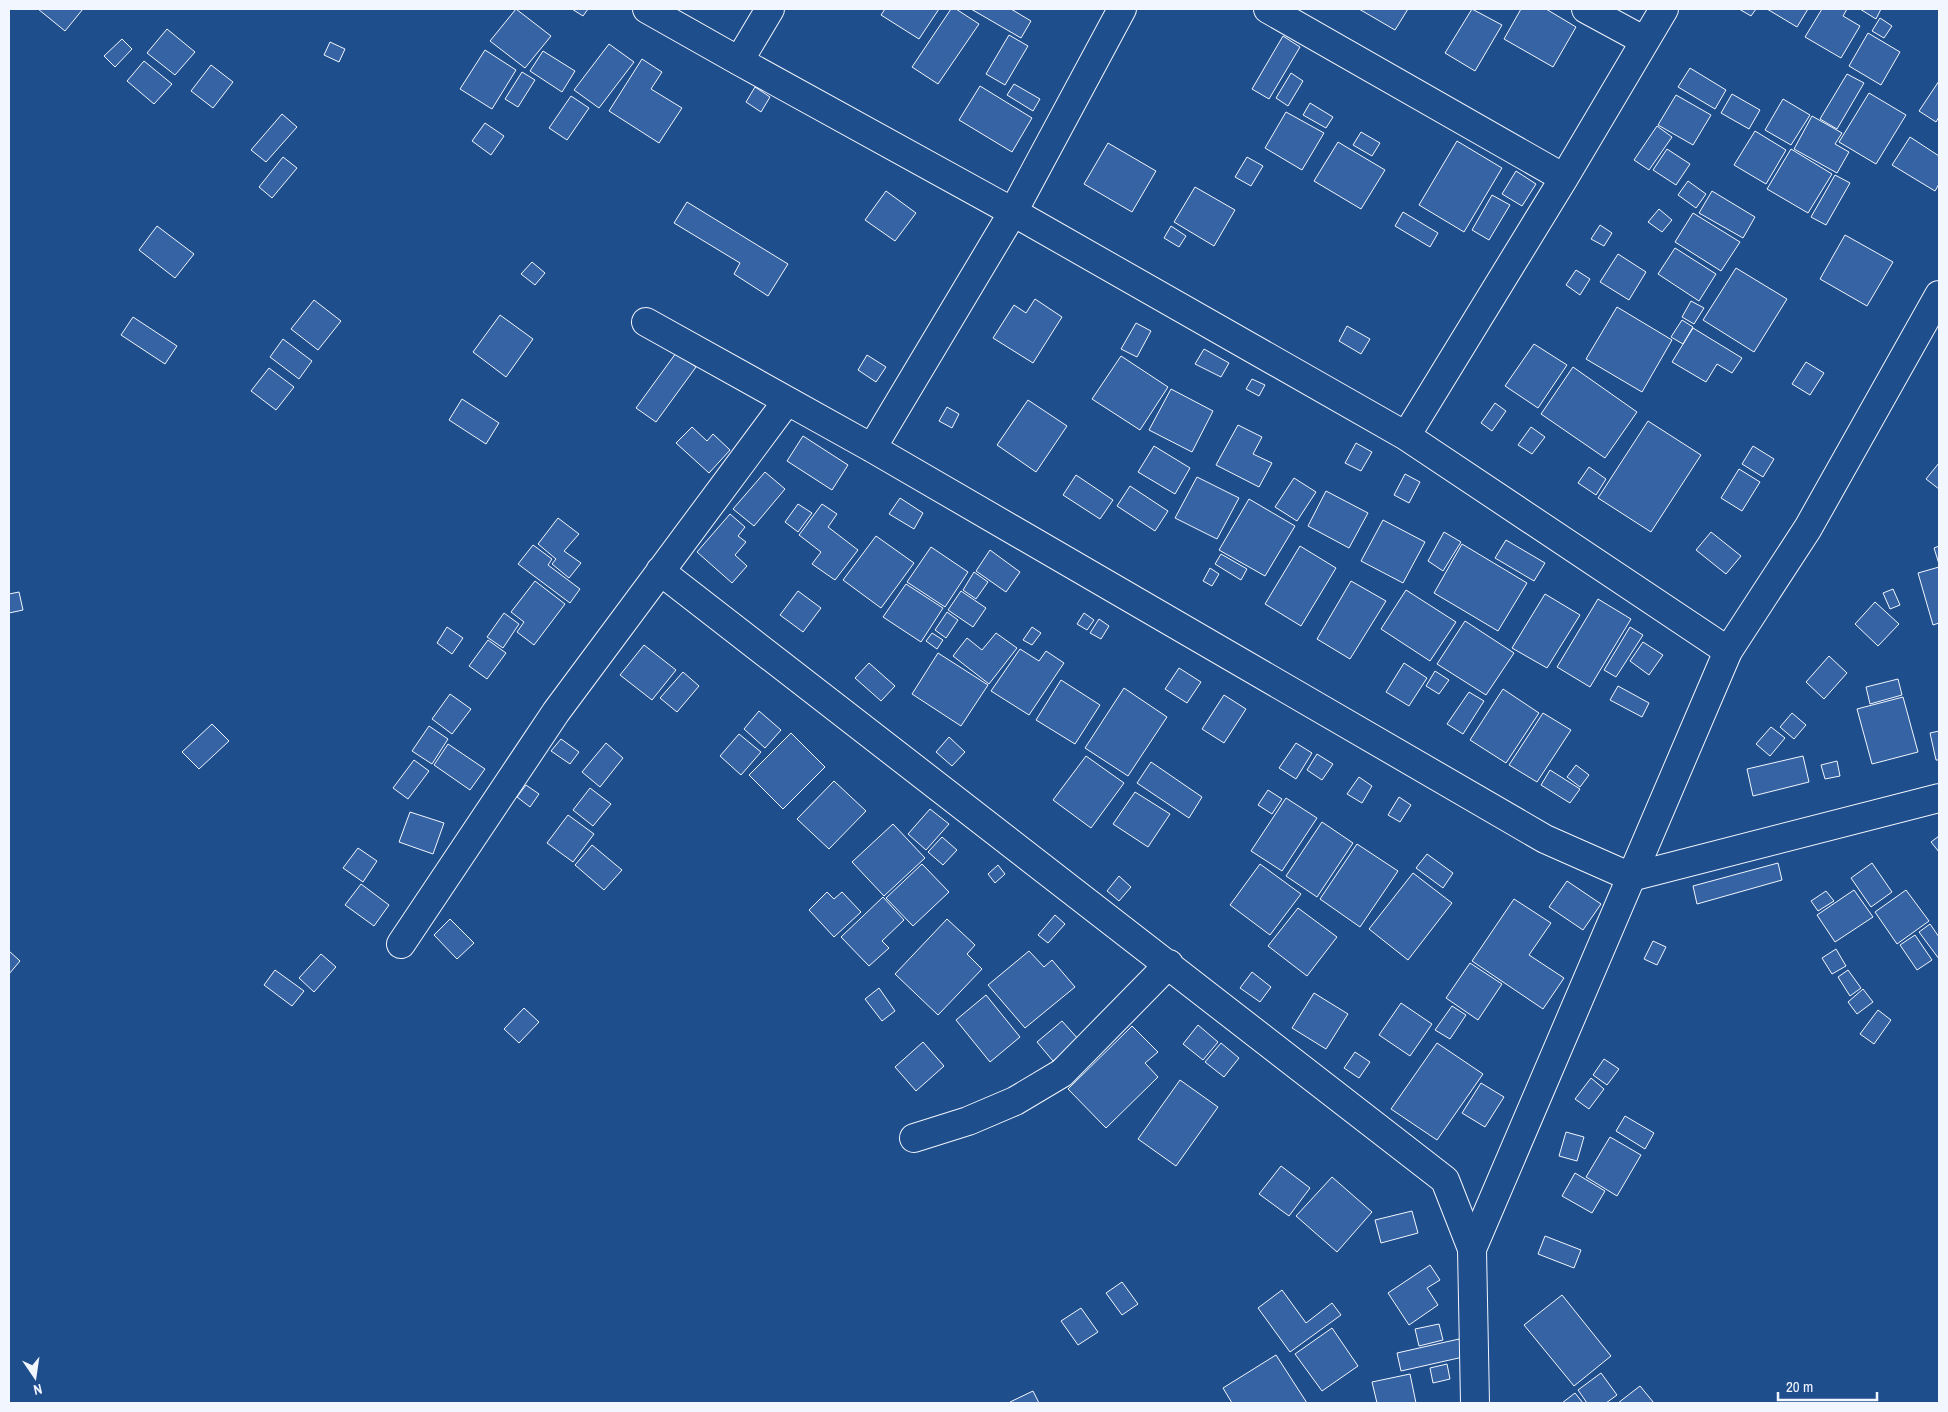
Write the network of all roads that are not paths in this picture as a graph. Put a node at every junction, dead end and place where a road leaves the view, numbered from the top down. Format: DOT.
graph roads {
  1 [pos="647,9"];
  2 [pos="770,9"];
  3 [pos="1122,9"];
  4 [pos="1268,9"];
  5 [pos="1586,9"];
  6 [pos="1664,9"];
  7 [pos="1644,41"];
  8 [pos="739,61"];
  9 [pos="1564,178"];
  10 [pos="1014,212"];
  11 [pos="1939,295"];
  12 [pos="646,322"];
  13 [pos="787,401"];
  14 [pos="1406,436"];
  15 [pos="872,448"];
  16 [pos="660,571"];
  17 [pos="1728,651"];
  18 [pos="1939,798"];
  19 [pos="1631,877"];
  20 [pos="401,944"];
  21 [pos="1169,964"];
  22 [pos="914,1138"];
  23 [pos="1472,1249"];
  24 [pos="1475,1403"];
  1 -- 8 [label="street"];
  2 -- 8 [label="street"];
  3 -- 10 [label="street"];
  4 -- 9 [label="street"];
  5 -- 7 [label="street"];
  6 -- 7 [label="street"];
  7 -- 9 [label="street"];
  8 -- 10 [label="street"];
  9 -- 14 [label="street"];
  10 -- 14 [label="street"];
  10 -- 15 [label="street"];
  11 -- 17 [label="street"];
  12 -- 13 [label="street"];
  13 -- 15 [label="street"];
  13 -- 16 [label="street"];
  14 -- 17 [label="street"];
  15 -- 19 [label="street"];
  16 -- 20 [label="street"];
  16 -- 21 [label="street"];
  17 -- 19 [label="street"];
  18 -- 19 [label="street"];
  19 -- 23 [label="street"];
  21 -- 22 [label="street"];
  21 -- 23 [label="street"];
  23 -- 24 [label="street"];
}
